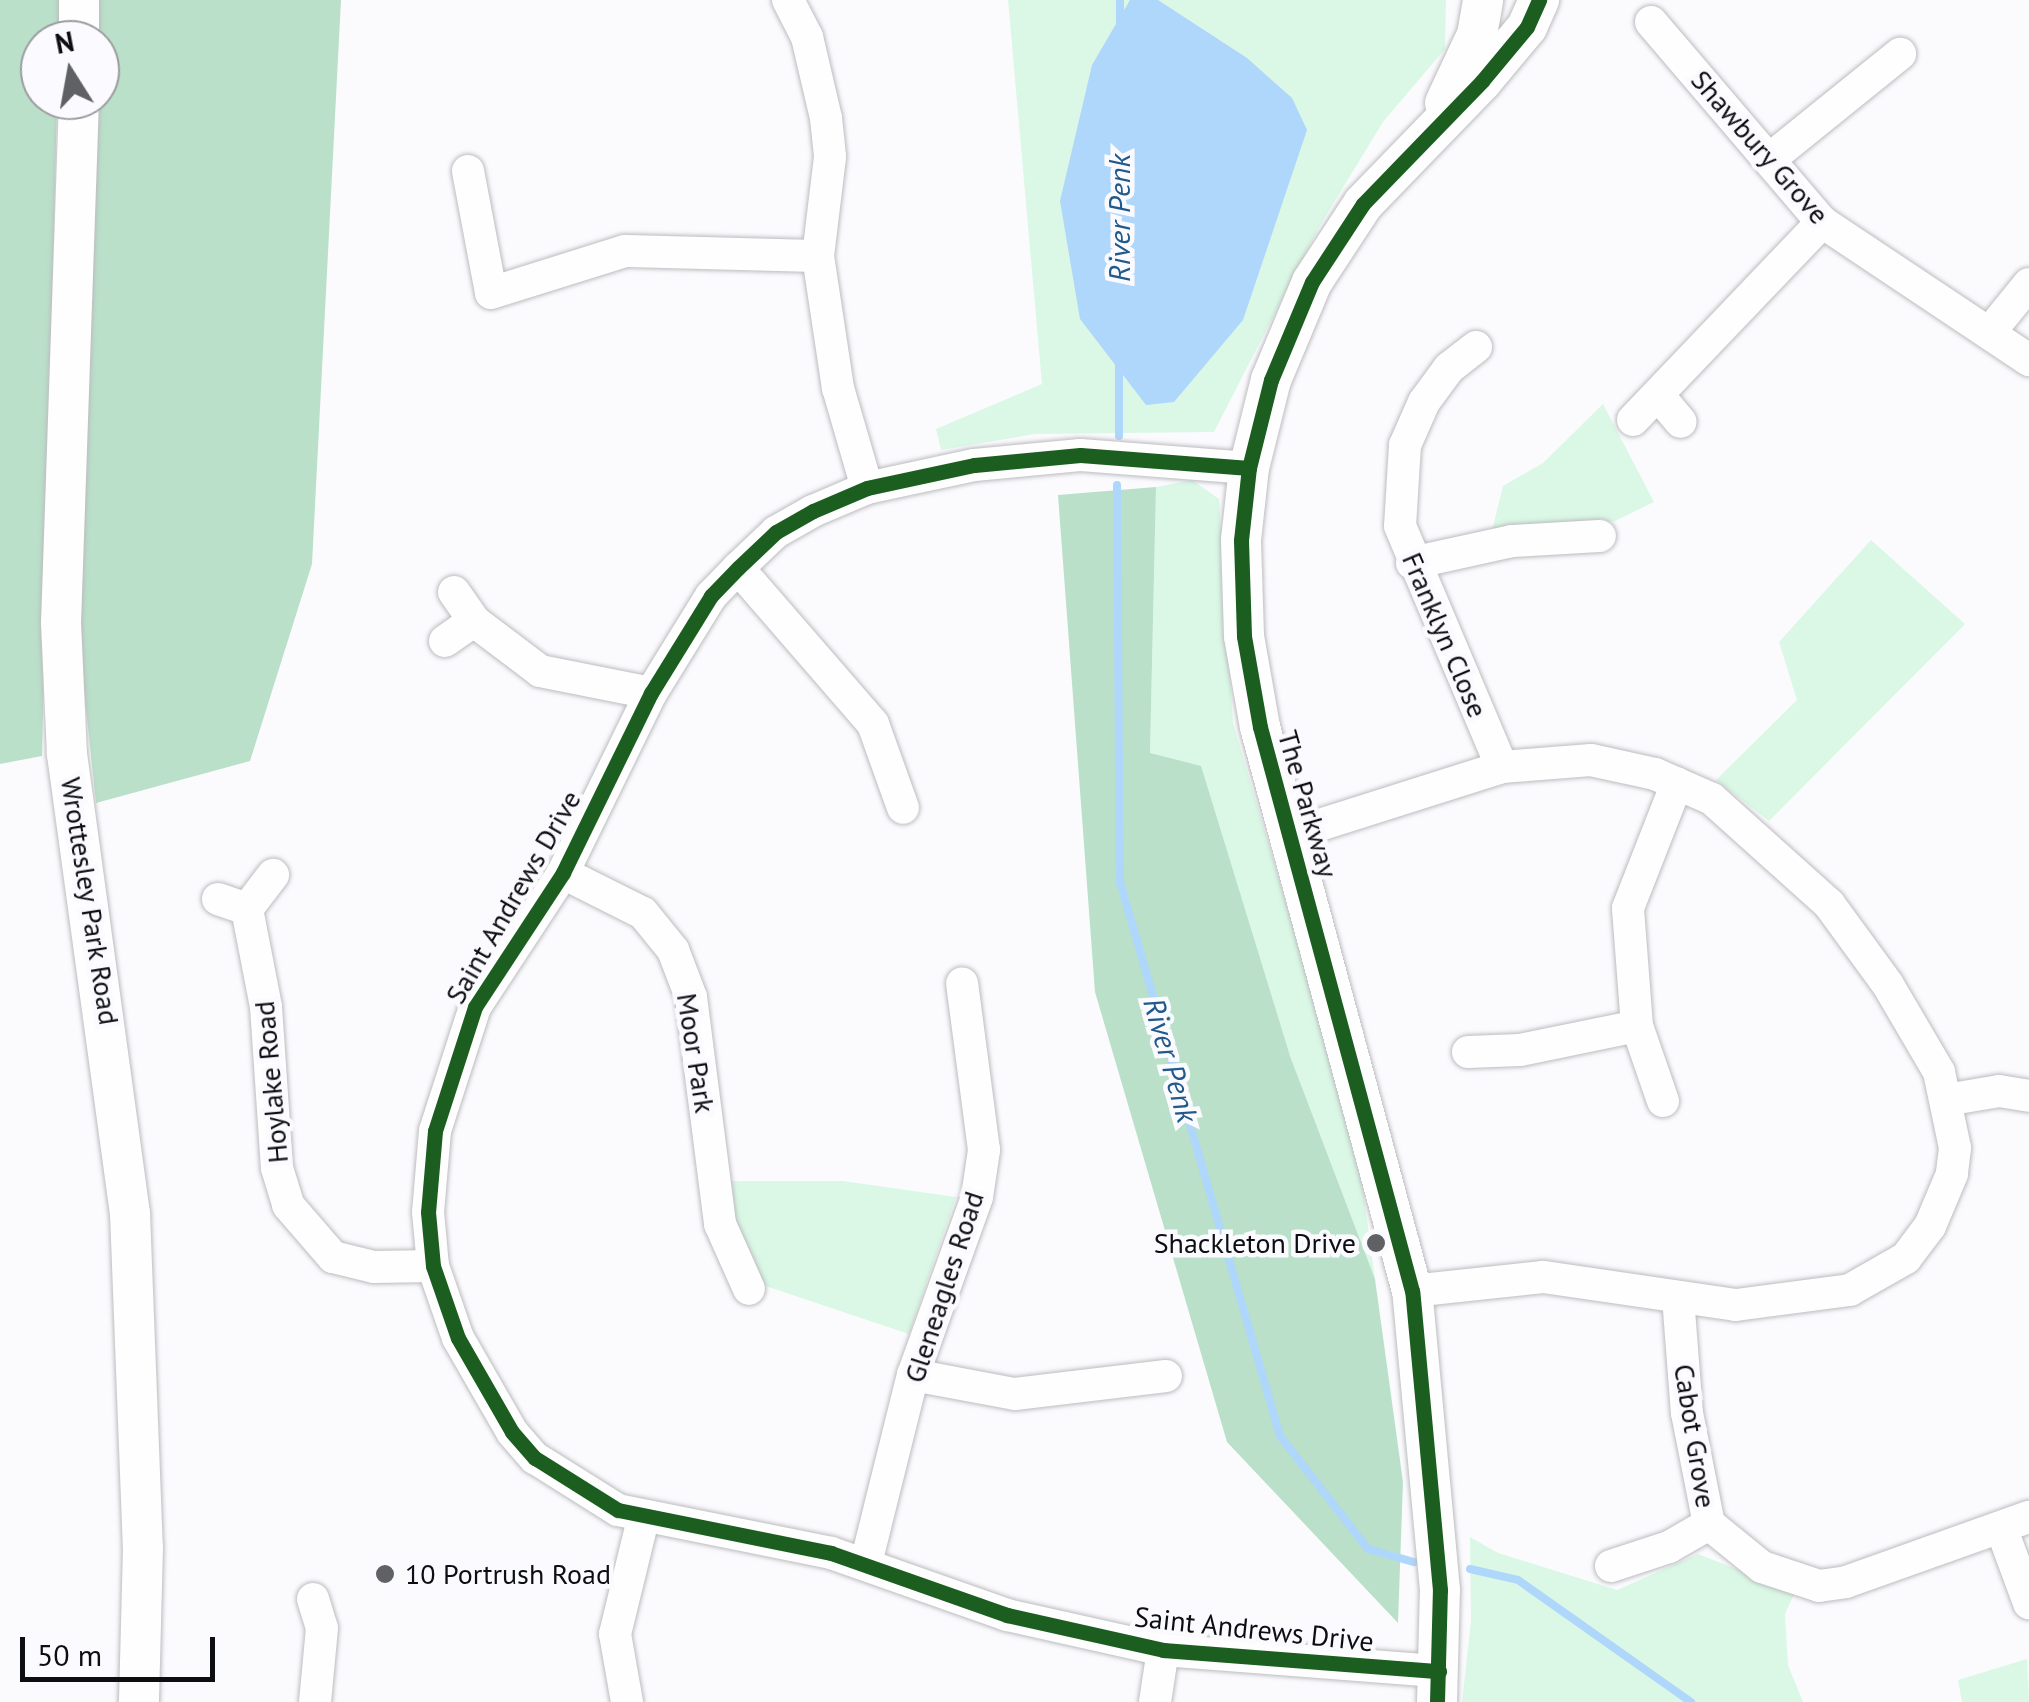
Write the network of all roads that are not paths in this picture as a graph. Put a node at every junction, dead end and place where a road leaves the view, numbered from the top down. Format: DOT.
graph roads {
  1 [pos="788,0"];
  2 [pos="1484,0"];
  3 [pos="1538,0"];
  4 [pos="1651,22"];
  5 [pos="1900,54"];
  6 [pos="78,120"];
  7 [pos="1437,120"];
  8 [pos="1771,158"];
  9 [pos="468,171"];
  10 [pos="1822,222"];
  11 [pos="818,256"];
  12 [pos="2029,284"];
  13 [pos="1988,333"];
  14 [pos="1476,347"];
  15 [pos="2029,360"];
  16 [pos="1658,395"];
  17 [pos="1633,420"];
  18 [pos="1680,422"];
  19 [pos="1249,468"];
  20 [pos="867,488"];
  21 [pos="1600,536"];
  22 [pos="1412,563"];
  23 [pos="738,568"];
  24 [pos="454,592"];
  25 [pos="474,621"];
  26 [pos="446,641"];
  27 [pos="650,692"];
  28 [pos="1502,767"];
  29 [pos="1677,783"];
  30 [pos="903,808"];
  31 [pos="1288,835"];
  32 [pos="563,873"];
  33 [pos="272,876"];
  34 [pos="955,1001"];
  35 [pos="1637,1026"];
  36 [pos="1468,1052"];
  37 [pos="2029,1096"];
  38 [pos="1946,1100"];
  39 [pos="1663,1101"];
  40 [pos="433,1266"];
  41 [pos="748,1289"];
  42 [pos="1412,1291"];
  43 [pos="1678,1297"];
  44 [pos="913,1374"];
  45 [pos="1166,1376"];
  46 [pos="643,1519"];
  47 [pos="2016,1523"];
  48 [pos="1708,1524"];
  49 [pos="866,1563"];
  50 [pos="1611,1566"];
  51 [pos="313,1599"];
  52 [pos="2029,1604"];
  53 [pos="1162,1650"];
  54 [pos="1438,1687"];
  55 [pos="139,1702"];
  56 [pos="315,1702"];
  57 [pos="627,1702"];
  58 [pos="1155,1702"];
  1 -- 11 [label="street"];
  2 -- 7 [label="street, The Parkway"];
  3 -- 7 [label="street, The Parkway"];
  4 -- 8 [label="street, Shawbury Grove"];
  5 -- 8 [label="street"];
  6 -- 55 [label="street, Wrottesley Park Road"];
  7 -- 19 [label="street, The Parkway"];
  8 -- 10 [label="street, Shawbury Grove"];
  9 -- 11 [label="street"];
  10 -- 13 [label="street, Shawbury Grove"];
  10 -- 16 [label="street"];
  11 -- 20 [label="street"];
  12 -- 13 [label="street"];
  13 -- 15 [label="street, Shawbury Grove"];
  14 -- 22 [label="street, Franklyn Close"];
  16 -- 17 [label="street"];
  16 -- 18 [label="street"];
  19 -- 20 [label="street, Saint Andrews Drive"];
  19 -- 31 [label="street, The Parkway"];
  20 -- 23 [label="street, Saint Andrews Drive"];
  21 -- 22 [label="street"];
  22 -- 28 [label="street, Franklyn Close"];
  23 -- 27 [label="street, Saint Andrews Drive"];
  23 -- 30 [label="street"];
  24 -- 25 [label="street"];
  25 -- 26 [label="street"];
  25 -- 27 [label="street"];
  27 -- 32 [label="street, Saint Andrews Drive"];
  28 -- 29 [label="street"];
  28 -- 31 [label="street"];
  29 -- 35 [label="street"];
  29 -- 38 [label="street"];
  31 -- 42 [label="street, The Parkway"];
  32 -- 40 [label="street, Saint Andrews Drive"];
  32 -- 41 [label="street, Moor Park"];
  33 -- 40 [label="street, Hoylake Road"];
  34 -- 44 [label="street, Gleneagles Road"];
  35 -- 36 [label="street"];
  35 -- 39 [label="street"];
  37 -- 38 [label="street"];
  38 -- 43 [label="street"];
  40 -- 46 [label="street, Saint Andrews Drive"];
  42 -- 43 [label="street"];
  42 -- 54 [label="street, The Parkway"];
  43 -- 48 [label="street, Cabot Grove"];
  44 -- 45 [label="street"];
  44 -- 49 [label="street, Gleneagles Road"];
  46 -- 49 [label="street, Saint Andrews Drive"];
  46 -- 57 [label="street"];
  47 -- 48 [label="street, Cabot Grove"];
  47 -- 52 [label="street"];
  48 -- 50 [label="street"];
  49 -- 53 [label="street, Saint Andrews Drive"];
  51 -- 56 [label="street"];
  53 -- 54 [label="street, Saint Andrews Drive"];
  53 -- 58 [label="street"];
}
